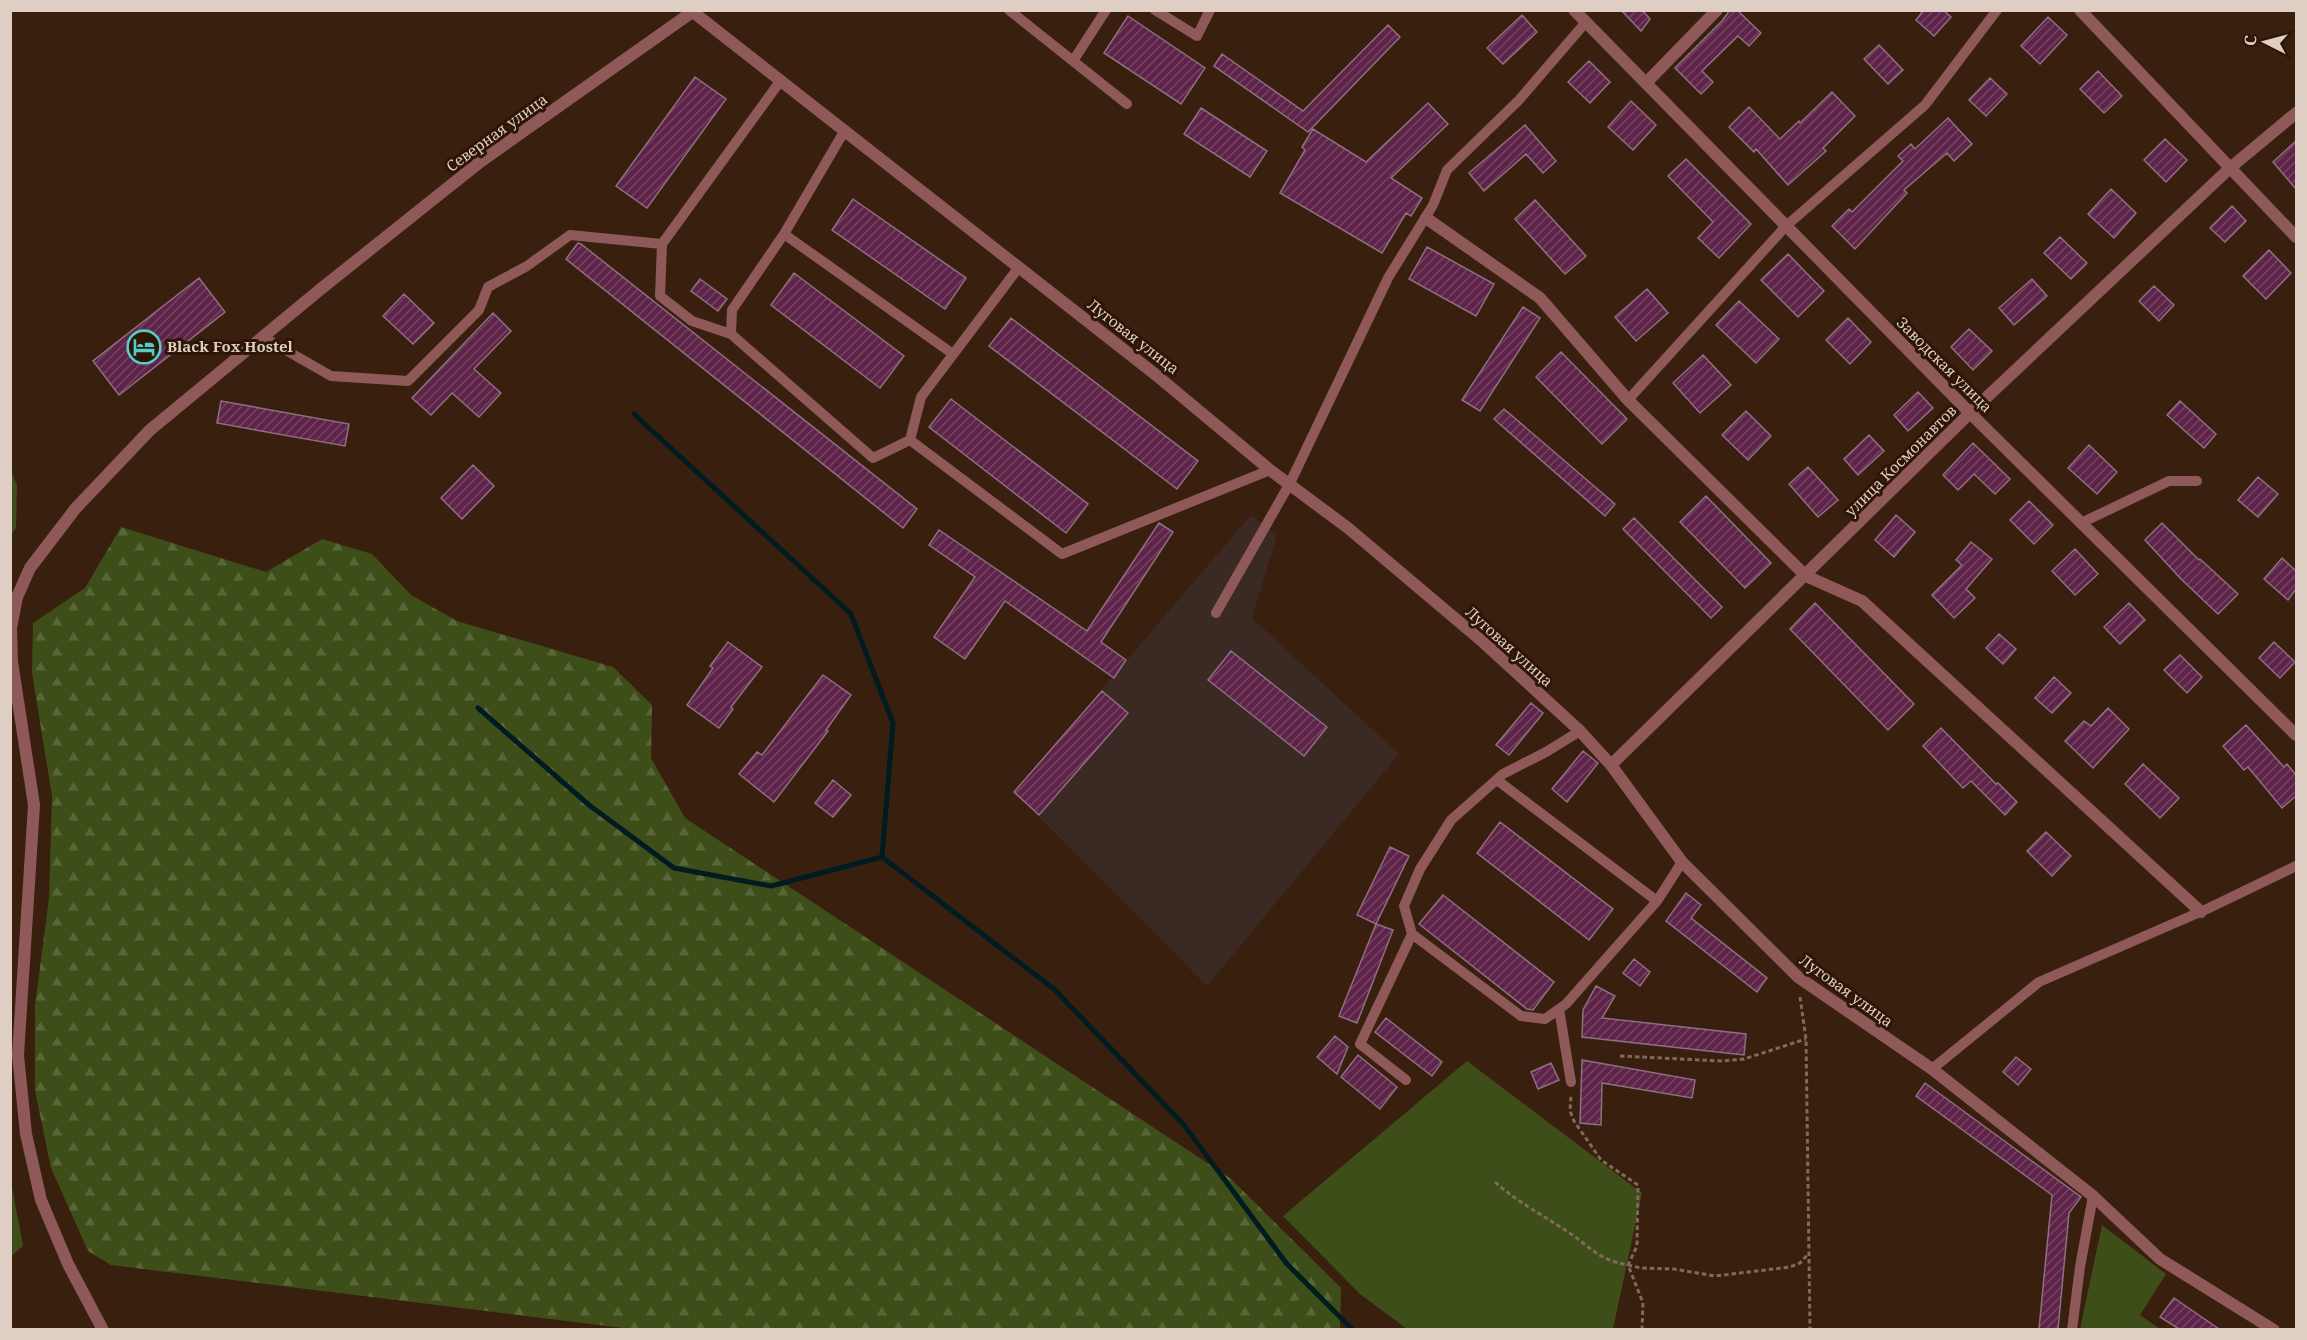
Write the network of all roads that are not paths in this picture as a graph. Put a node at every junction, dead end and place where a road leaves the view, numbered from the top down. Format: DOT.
graph roads {
  1 [pos="1009,10"];
  2 [pos="1106,10"];
  3 [pos="1155,10"];
  4 [pos="1210,10"];
  5 [pos="1574,10"];
  6 [pos="1717,10"];
  7 [pos="1997,10"];
  8 [pos="2080,10"];
  9 [pos="694,11"];
  10 [pos="1586,22"];
  11 [pos="1073,61"];
  12 [pos="781,80"];
  13 [pos="1646,83"];
  14 [pos="1127,104"];
  15 [pos="2296,113"];
  16 [pos="845,130"];
  17 [pos="2230,168"];
  18 [pos="1425,218"];
  19 [pos="1786,226"];
  20 [pos="784,234"];
  21 [pos="2296,237"];
  22 [pos="662,244"];
  23 [pos="1019,267"];
  24 [pos="731,334"];
  25 [pos="263,337"];
  26 [pos="953,354"];
  27 [pos="1628,400"];
  28 [pos="1970,413"];
  29 [pos="910,440"];
  30 [pos="1270,470"];
  31 [pos="2197,481"];
  32 [pos="1290,483"];
  33 [pos="2082,523"];
  34 [pos="1806,576"];
  35 [pos="1216,613"];
  36 [pos="1580,731"];
  37 [pos="2296,735"];
  38 [pos="1611,765"];
  39 [pos="1497,780"];
  40 [pos="1682,862"];
  41 [pos="2296,866"];
  42 [pos="1657,901"];
  43 [pos="2201,912"];
  44 [pos="1412,934"];
  45 [pos="1558,1009"];
  46 [pos="1932,1069"];
  47 [pos="1406,1080"];
  48 [pos="1571,1082"];
  49 [pos="2093,1196"];
  50 [pos="103,1329"];
  51 [pos="2072,1329"];
  52 [pos="2274,1329"];
  1 -- 11 [label="lane"];
  2 -- 11 [label="lane"];
  3 -- 4 [label="lane"];
  5 -- 10 [label="street, Заводская улица"];
  6 -- 13 [label="street"];
  7 -- 19 [label="lane"];
  8 -- 17 [label="street"];
  9 -- 12 [label="street, Луговая улица"];
  9 -- 25 [label="street, Северная улица"];
  10 -- 13 [label="street, Заводская улица"];
  10 -- 18 [label="lane"];
  11 -- 14 [label="lane"];
  12 -- 16 [label="street, Луговая улица"];
  12 -- 22 [label="lane"];
  13 -- 19 [label="street, Заводская улица"];
  15 -- 17 [label="street, улица Космонавтов"];
  16 -- 20 [label="lane"];
  16 -- 23 [label="street, Луговая улица"];
  17 -- 21 [label="street"];
  17 -- 28 [label="street, улица Космонавтов"];
  18 -- 27 [label="street"];
  18 -- 32 [label="lane"];
  19 -- 27 [label="lane"];
  19 -- 28 [label="street, Заводская улица"];
  20 -- 24 [label="lane"];
  20 -- 26 [label="lane"];
  22 -- 24 [label="lane"];
  22 -- 25 [label="lane"];
  23 -- 26 [label="lane"];
  23 -- 30 [label="street, Луговая улица"];
  24 -- 29 [label="lane"];
  25 -- 50 [label="street, Северная улица"];
  26 -- 29 [label="lane"];
  27 -- 34 [label="street"];
  28 -- 33 [label="street, Заводская улица"];
  28 -- 34 [label="street, улица Космонавтов"];
  29 -- 30 [label="lane"];
  30 -- 32 [label="street, Луговая улица"];
  31 -- 33 [label="lane"];
  32 -- 35 [label="lane"];
  32 -- 36 [label="street, Луговая улица"];
  33 -- 37 [label="street, Заводская улица"];
  34 -- 38 [label="street, улица Космонавтов"];
  34 -- 43 [label="street"];
  36 -- 38 [label="street, Луговая улица"];
  36 -- 39 [label="lane"];
  38 -- 40 [label="street, Луговая улица"];
  39 -- 42 [label="lane"];
  39 -- 44 [label="lane"];
  40 -- 42 [label="lane"];
  40 -- 46 [label="street, Луговая улица"];
  41 -- 43 [label="lane"];
  42 -- 45 [label="lane"];
  43 -- 46 [label="lane"];
  44 -- 45 [label="lane"];
  44 -- 47 [label="lane"];
  45 -- 48 [label="lane"];
  46 -- 49 [label="street, Луговая улица"];
  49 -- 51 [label="lane"];
  49 -- 52 [label="street, Луговая улица"];
}
